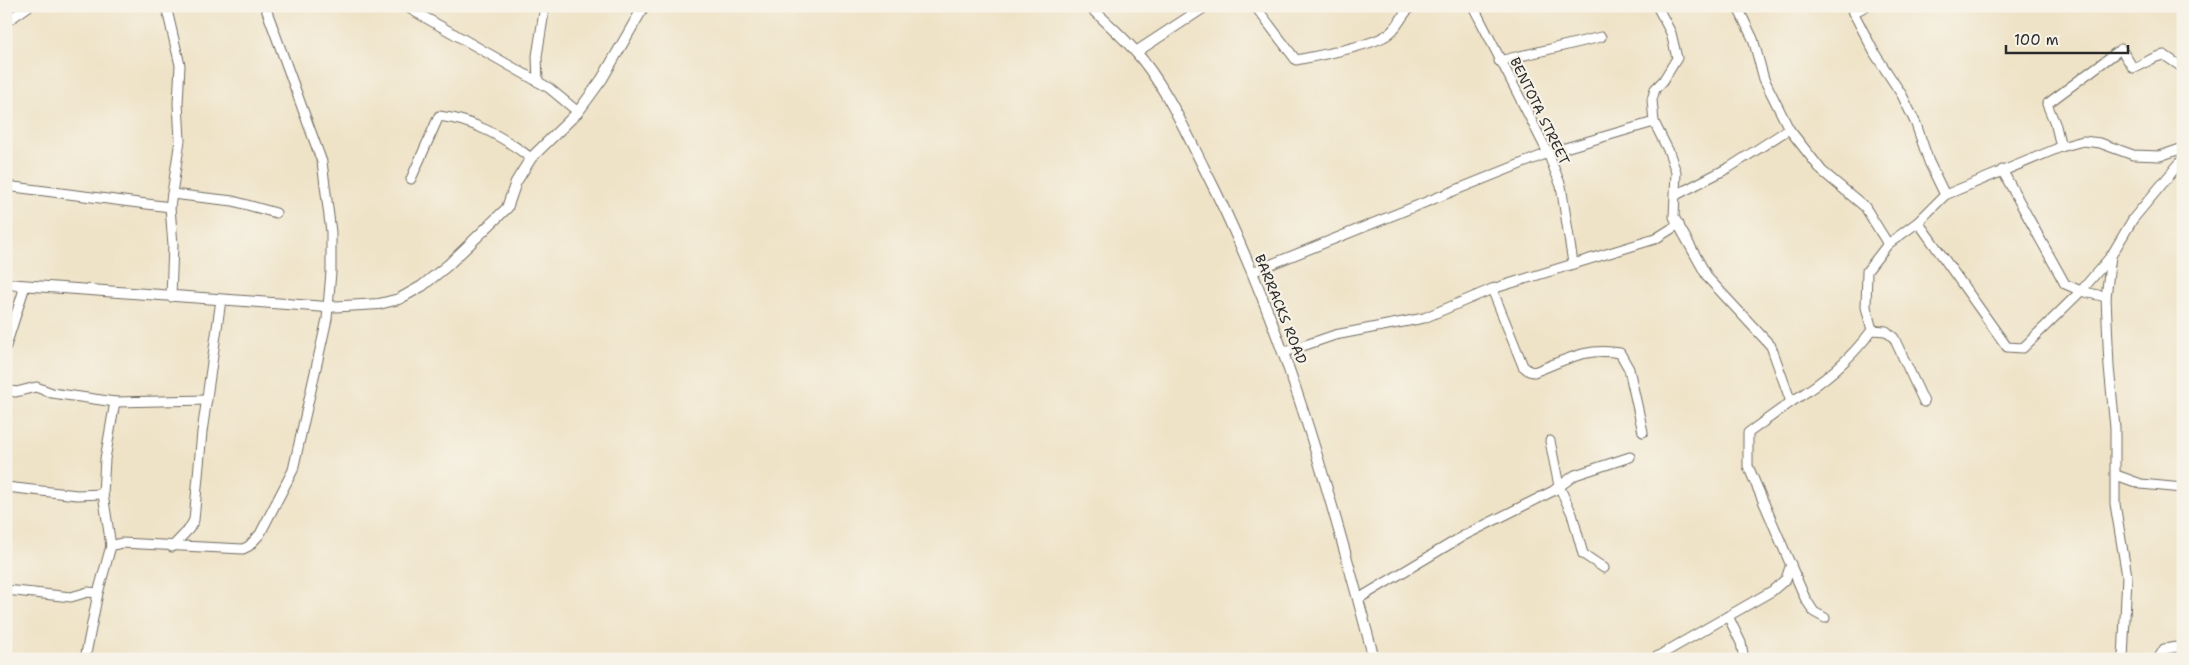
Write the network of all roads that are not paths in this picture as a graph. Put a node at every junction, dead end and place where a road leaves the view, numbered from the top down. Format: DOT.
graph roads {
  1 [pos="29,6"];
  2 [pos="166,6"];
  3 [pos="265,6"];
  4 [pos="405,6"];
  5 [pos="545,6"];
  6 [pos="644,6"];
  7 [pos="1089,6"];
  8 [pos="1206,6"];
  9 [pos="1255,6"];
  10 [pos="1412,6"];
  11 [pos="1473,6"];
  12 [pos="1656,6"];
  13 [pos="1738,6"];
  14 [pos="1866,6"];
  15 [pos="1851,10"];
  16 [pos="6,22"];
  17 [pos="1601,37"];
  18 [pos="1136,52"];
  19 [pos="1499,61"];
  20 [pos="2183,68"];
  21 [pos="538,82"];
  22 [pos="578,112"];
  23 [pos="1654,122"];
  24 [pos="1789,129"];
  25 [pos="2061,147"];
  26 [pos="2183,148"];
  27 [pos="1548,153"];
  28 [pos="531,158"];
  29 [pos="2183,159"];
  30 [pos="2002,170"];
  31 [pos="411,179"];
  32 [pos="6,186"];
  33 [pos="172,194"];
  34 [pos="1945,194"];
  35 [pos="1676,195"];
  36 [pos="170,207"];
  37 [pos="276,213"];
  38 [pos="1918,222"];
  39 [pos="1679,224"];
  40 [pos="1888,244"];
  41 [pos="2111,256"];
  42 [pos="1573,263"];
  43 [pos="1252,272"];
  44 [pos="6,284"];
  45 [pos="25,286"];
  46 [pos="1492,288"];
  47 [pos="2081,291"];
  48 [pos="171,296"];
  49 [pos="2106,296"];
  50 [pos="221,300"];
  51 [pos="327,307"];
  52 [pos="1872,330"];
  53 [pos="6,346"];
  54 [pos="1285,352"];
  55 [pos="6,390"];
  56 [pos="207,400"];
  57 [pos="115,402"];
  58 [pos="1791,402"];
  59 [pos="1924,402"];
  60 [pos="1643,432"];
  61 [pos="1550,442"];
  62 [pos="1630,457"];
  63 [pos="2116,475"];
  64 [pos="1559,486"];
  65 [pos="6,487"];
  66 [pos="2183,488"];
  67 [pos="103,494"];
  68 [pos="111,546"];
  69 [pos="172,547"];
  70 [pos="1791,564"];
  71 [pos="1604,568"];
  72 [pos="6,590"];
  73 [pos="98,593"];
  74 [pos="1358,598"];
  75 [pos="1728,616"];
  76 [pos="1825,618"];
  77 [pos="2183,646"];
  78 [pos="85,659"];
  79 [pos="1374,659"];
  80 [pos="1653,659"];
  81 [pos="1744,659"];
  82 [pos="2124,659"];
  83 [pos="2158,659"];
  1 -- 16 [label="street"];
  2 -- 33 [label="street"];
  3 -- 51 [label="street"];
  4 -- 21 [label="street"];
  5 -- 21 [label="street"];
  6 -- 22 [label="street"];
  7 -- 18 [label="street, BARRACKS ROAD"];
  8 -- 18 [label="street"];
  9 -- 10 [label="street"];
  11 -- 19 [label="street, BENTOTA STREET"];
  12 -- 23 [label="street"];
  13 -- 24 [label="street"];
  14 -- 15 [label="street"];
  15 -- 34 [label="street"];
  17 -- 19 [label="street"];
  18 -- 43 [label="street, BARRACKS ROAD"];
  19 -- 27 [label="street, BENTOTA STREET"];
  20 -- 25 [label="street"];
  21 -- 22 [label="street"];
  22 -- 28 [label="street"];
  23 -- 27 [label="street"];
  23 -- 35 [label="street"];
  24 -- 35 [label="street"];
  24 -- 40 [label="street"];
  25 -- 26 [label="street"];
  25 -- 30 [label="street"];
  27 -- 42 [label="street, BENTOTA STREET"];
  27 -- 43 [label="street"];
  28 -- 31 [label="street"];
  28 -- 51 [label="street"];
  29 -- 41 [label="street"];
  30 -- 34 [label="street"];
  30 -- 47 [label="street"];
  32 -- 36 [label="street"];
  33 -- 36 [label="street"];
  33 -- 37 [label="street"];
  34 -- 38 [label="street"];
  35 -- 39 [label="street"];
  36 -- 48 [label="street"];
  38 -- 40 [label="street"];
  38 -- 47 [label="street"];
  39 -- 42 [label="street"];
  39 -- 58 [label="street"];
  40 -- 52 [label="street"];
  41 -- 47 [label="street"];
  41 -- 49 [label="street"];
  42 -- 46 [label="street"];
  43 -- 54 [label="street, BARRACKS ROAD"];
  44 -- 45 [label="street"];
  45 -- 48 [label="street"];
  45 -- 53 [label="street"];
  46 -- 54 [label="street"];
  46 -- 60 [label="street"];
  47 -- 49 [label="street"];
  48 -- 50 [label="street"];
  49 -- 63 [label="street"];
  50 -- 51 [label="street"];
  50 -- 56 [label="street"];
  51 -- 69 [label="street"];
  52 -- 58 [label="street"];
  52 -- 59 [label="street"];
  54 -- 74 [label="street, BARRACKS ROAD"];
  55 -- 57 [label="street"];
  56 -- 57 [label="street"];
  56 -- 69 [label="street"];
  57 -- 67 [label="street"];
  58 -- 70 [label="street"];
  61 -- 64 [label="street"];
  62 -- 64 [label="street"];
  63 -- 66 [label="street"];
  63 -- 82 [label="street"];
  64 -- 71 [label="street"];
  64 -- 74 [label="street"];
  65 -- 67 [label="street"];
  67 -- 68 [label="street"];
  68 -- 69 [label="street"];
  68 -- 73 [label="street"];
  70 -- 75 [label="street"];
  70 -- 76 [label="street"];
  72 -- 73 [label="street"];
  73 -- 78 [label="street"];
  74 -- 79 [label="street, BARRACKS ROAD"];
  75 -- 80 [label="street"];
  75 -- 81 [label="street"];
  77 -- 83 [label="street"];
}
